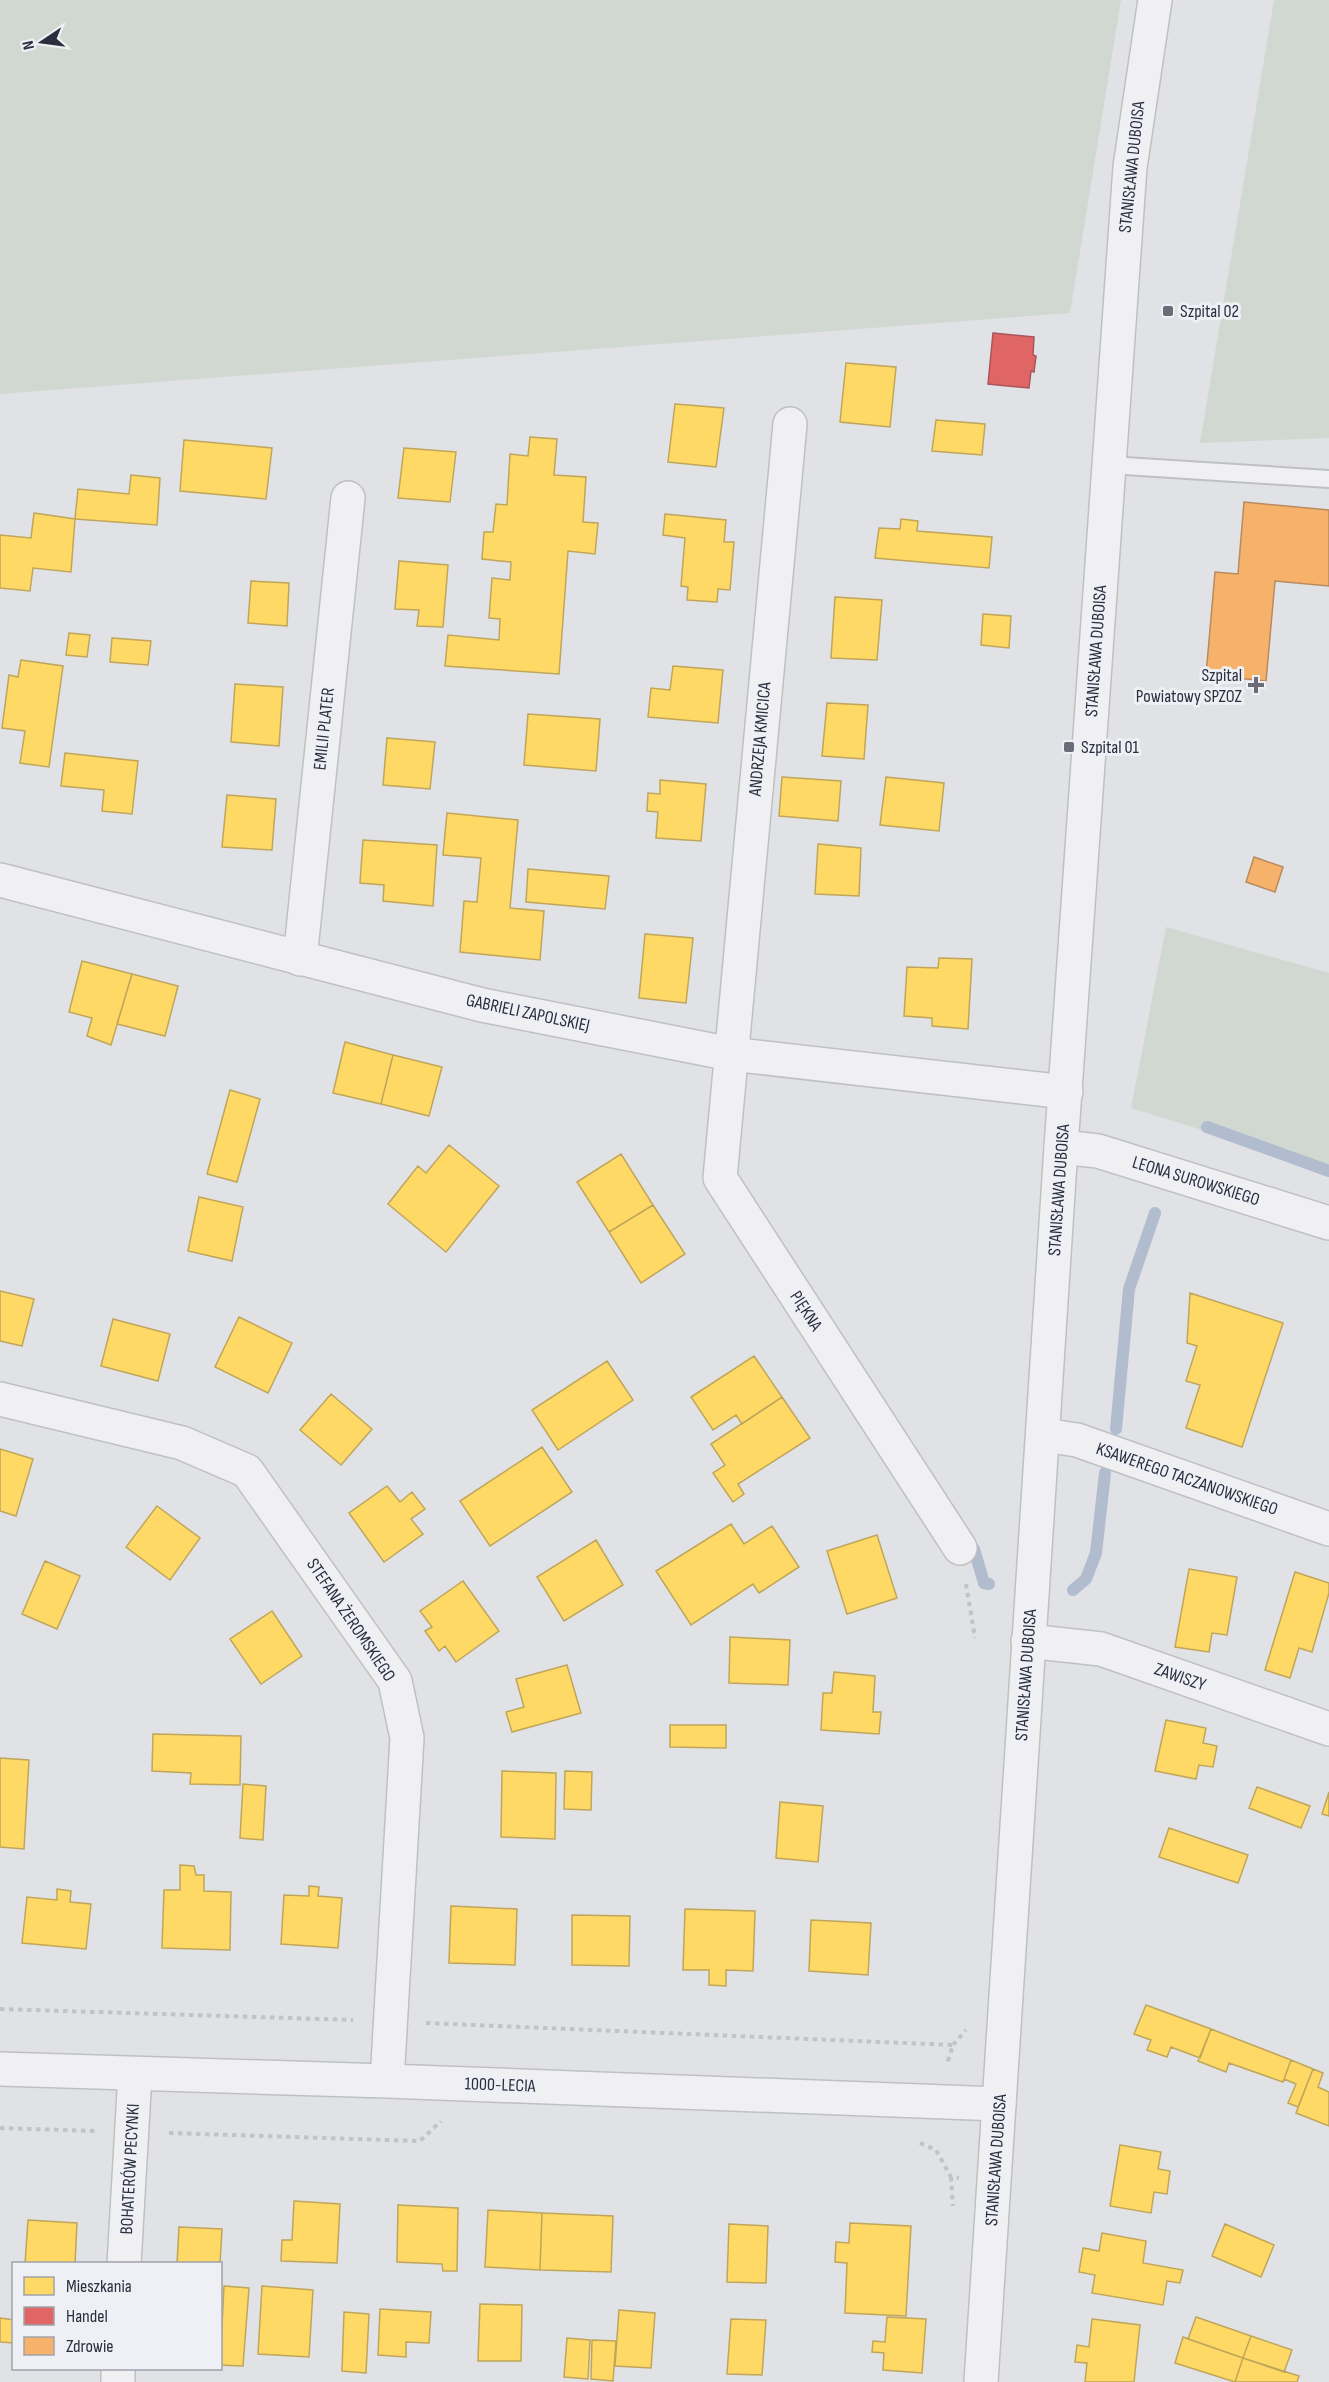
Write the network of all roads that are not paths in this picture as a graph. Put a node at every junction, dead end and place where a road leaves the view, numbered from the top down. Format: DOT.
graph roads {
  1 [pos="1155,0"];
  2 [pos="790,424"];
  3 [pos="1110,465"];
  4 [pos="1329,479"];
  5 [pos="348,498"];
  6 [pos="0,880"];
  7 [pos="300,959"];
  8 [pos="731,1054"];
  9 [pos="1065,1092"];
  10 [pos="1061,1147"];
  11 [pos="1329,1223"];
  12 [pos="0,1399"];
  13 [pos="1044,1435"];
  14 [pos="1329,1529"];
  15 [pos="960,1548"];
  16 [pos="1028,1641"];
  17 [pos="1329,1729"];
  18 [pos="0,2069"];
  19 [pos="135,2074"];
  20 [pos="387,2081"];
  21 [pos="999,2104"];
  22 [pos="124,2262"];
  23 [pos="981,2382"];
  1 -- 3 [label="street, STANISŁAWA DUBOISA"];
  2 -- 8 [label="street, ANDRZEJA KMICICA"];
  3 -- 4 [label="lane"];
  3 -- 9 [label="street, STANISŁAWA DUBOISA"];
  5 -- 7 [label="street, EMILII PLATER"];
  6 -- 7 [label="street, GABRIELI ZAPOLSKIEJ"];
  7 -- 8 [label="street, GABRIELI ZAPOLSKIEJ"];
  8 -- 9 [label="street, GABRIELI ZAPOLSKIEJ"];
  8 -- 15 [label="street, PIĘKNA"];
  9 -- 10 [label="street, STANISŁAWA DUBOISA"];
  10 -- 11 [label="street, LEONA SUROWSKIEGO"];
  10 -- 13 [label="street, STANISŁAWA DUBOISA"];
  12 -- 20 [label="street, STEFANA ŻEROMSKIEGO"];
  13 -- 14 [label="street, KSAWEREGO TACZANOWSKIEGO"];
  13 -- 16 [label="street, STANISŁAWA DUBOISA"];
  16 -- 17 [label="street, ZAWISZY"];
  16 -- 21 [label="street, STANISŁAWA DUBOISA"];
  18 -- 19 [label="street, 1000-LECIA"];
  19 -- 20 [label="street, 1000-LECIA"];
  19 -- 22 [label="street, BOHATERÓW PECYNKI"];
  20 -- 21 [label="street, 1000-LECIA"];
  21 -- 23 [label="street, STANISŁAWA DUBOISA"];
}
